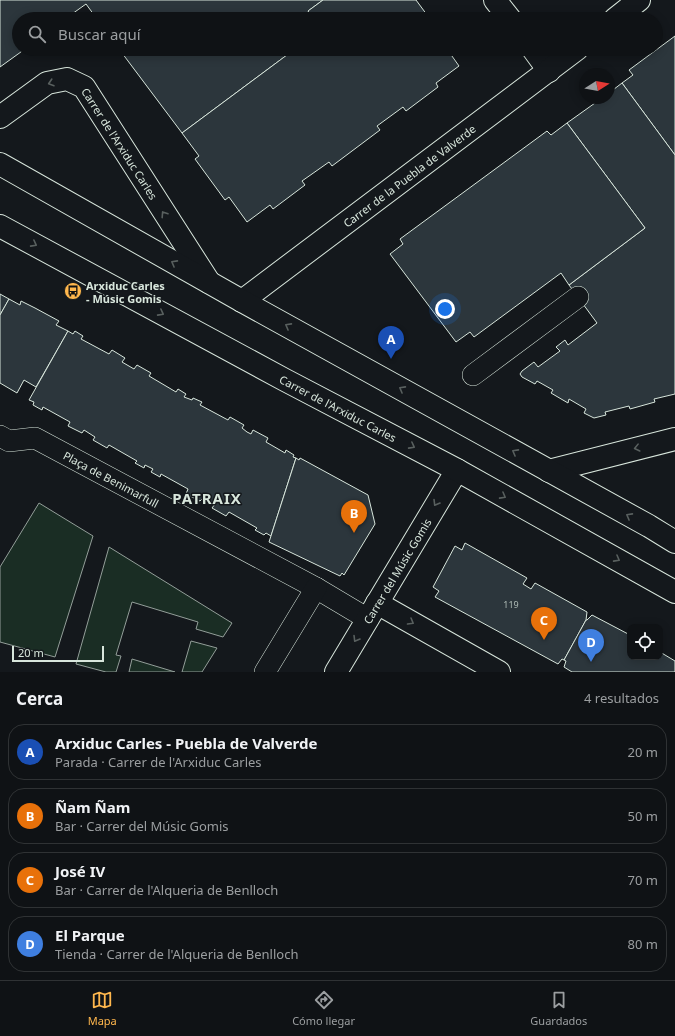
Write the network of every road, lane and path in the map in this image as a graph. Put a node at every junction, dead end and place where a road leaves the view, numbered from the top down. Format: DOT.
graph roads {
  1 [pos="495,0"];
  2 [pos="639,0"];
  3 [pos="504,12"];
  4 [pos="624,12"];
  5 [pos="538,56"];
  6 [pos="568,56"];
  7 [pos="549,71"];
  8 [pos="0,117"];
  9 [pos="0,164"];
  10 [pos="0,226"];
  11 [pos="208,282"];
  12 [pos="578,297"];
  13 [pos="242,301"];
  14 [pos="473,375"];
  15 [pos="675,439"];
  16 [pos="3,444"];
  17 [pos="457,470"];
  18 [pos="549,471"];
  19 [pos="675,542"];
  20 [pos="316,588"];
  21 [pos="675,592"];
  22 [pos="372,611"];
  23 [pos="265,672"];
  24 [pos="336,672"];
  25 [pos="499,672"];
  1 -- 3 [label="main road"];
  2 -- 4 [label="main road"];
  5 -- 7 [label="main road"];
  6 -- 7 [label="main road, Carrer de la Puebla de Valverde"];
  7 -- 13 [label="main road, Carrer de la Puebla de Valverde"];
  11 -- 8 [label="main road, Carrer de l'Arxiduc Carles, one-way"];
  11 -- 9 [label="main road, Carrer de l'Arxiduc Carles, one-way"];
  10 -- 17 [label="main road, Carrer de l'Arxiduc Carles, one-way"];
  11 -- 13 [label="main road, Carrer de l'Arxiduc Carles"];
  12 -- 14 [label="street"];
  18 -- 13 [label="main road, Carrer de l'Arxiduc Carles, one-way"];
  15 -- 18 [label="main road, one-way"];
  16 -- 20 [label="street, Plaça de Benimarfull"];
  17 -- 21 [label="main road, Carrer de l'Arxiduc Carles, one-way"];
  17 -- 22 [label="main road, Carrer del Músic Gomis, one-way"];
  19 -- 18 [label="main road, Carrer de l'Arxiduc Carles, one-way"];
  20 -- 22 [label="street, Plaça de Benimarfull"];
  20 -- 23 [label="street"];
  22 -- 24 [label="main road, Carrer del Músic Gomis, one-way"];
  22 -- 25 [label="main road, one-way"];
}
